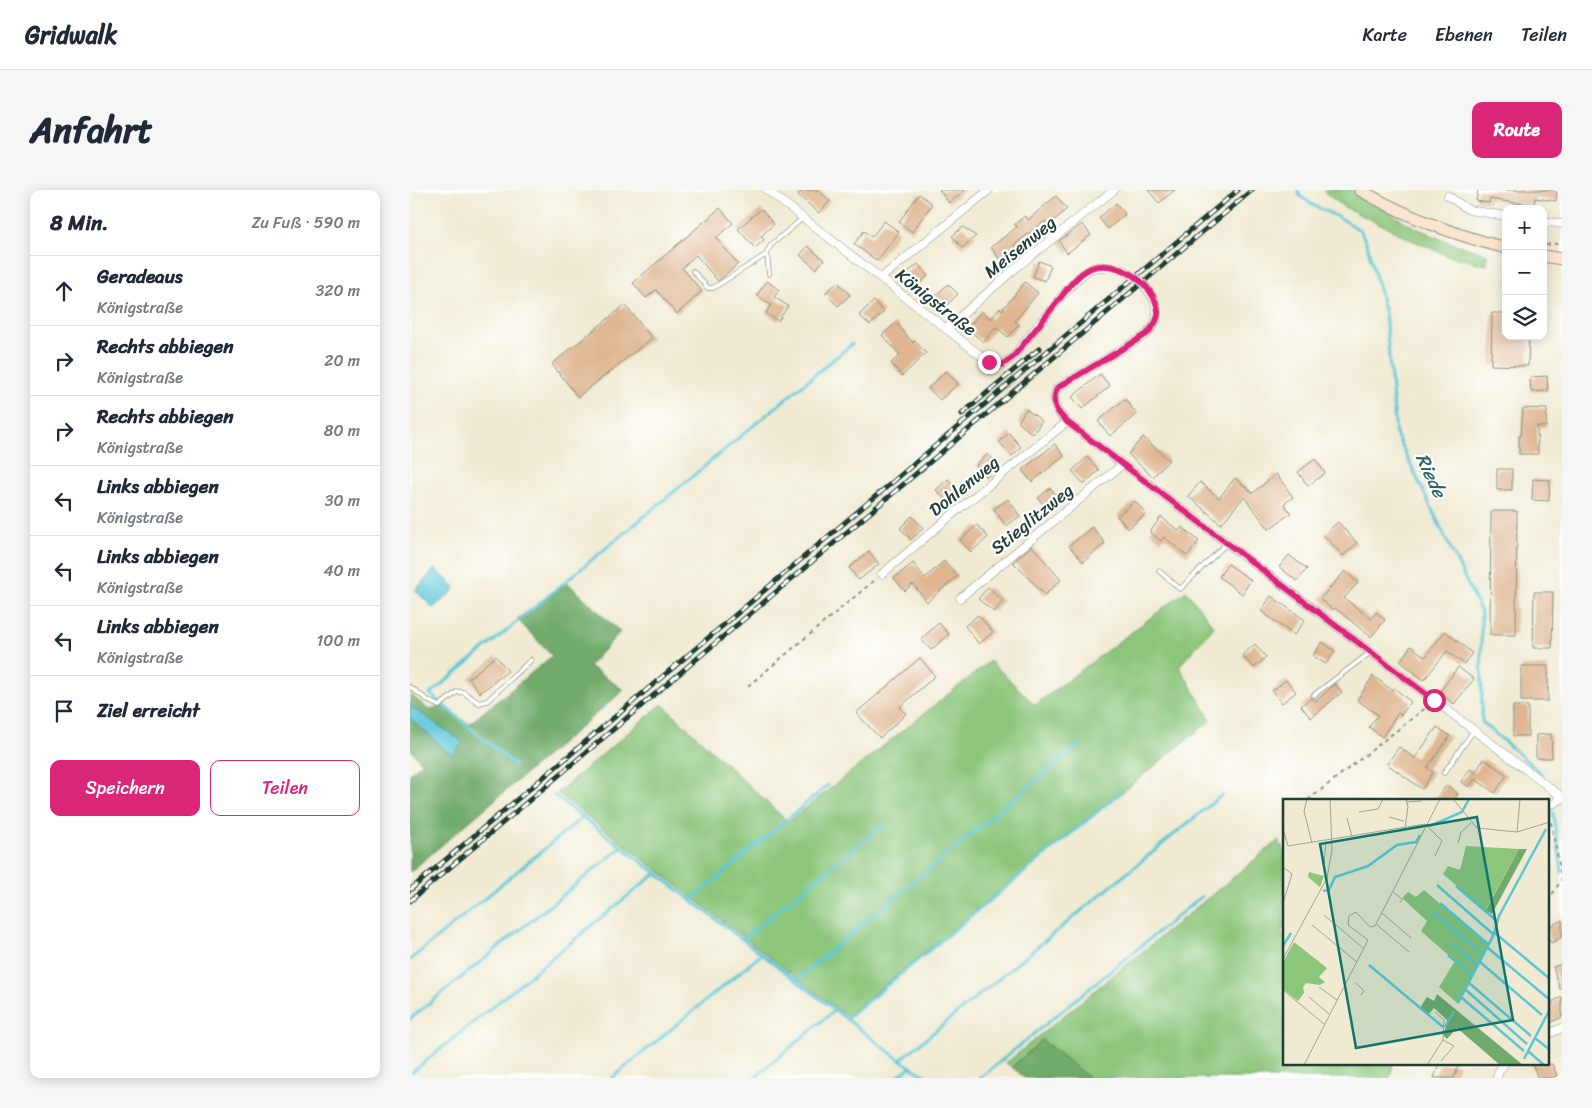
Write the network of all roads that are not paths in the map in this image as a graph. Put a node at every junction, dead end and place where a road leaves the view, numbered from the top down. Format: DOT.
graph roads {
  1 [pos="766,190"];
  2 [pos="988,190"];
  3 [pos="1114,190"];
  4 [pos="1360,190"];
  5 [pos="1448,196"];
  6 [pos="1502,215"];
  7 [pos="803,218"];
  8 [pos="1547,222"];
  9 [pos="1562,224"];
  10 [pos="1502,247"];
  11 [pos="767,254"];
  12 [pos="1547,257"];
  13 [pos="1562,259"];
  14 [pos="693,271"];
  15 [pos="769,274"];
  16 [pos="881,278"];
  17 [pos="946,329"];
  18 [pos="1067,422"];
  19 [pos="1123,464"];
  20 [pos="1227,543"];
  21 [pos="1159,572"];
  22 [pos="882,574"];
  23 [pos="960,598"];
  24 [pos="1371,652"];
  25 [pos="531,660"];
  26 [pos="410,687"];
  27 [pos="1314,694"];
  28 [pos="1474,730"];
  29 [pos="1444,773"];
  30 [pos="1562,798"];
  31 [pos="1550,807"];
  32 [pos="1562,1028"];
  33 [pos="1550,1033"];
  34 [pos="1503,1066"];
  35 [pos="1497,1078"];
  1 -- 7 [label="street, Königstraße"];
  2 -- 16 [label="street"];
  3 -- 17 [label="street, Meisenweg"];
  4 -- 10 [label="main road"];
  5 -- 6 [label="street"];
  7 -- 11 [label="lane"];
  7 -- 16 [label="street, Königstraße"];
  8 -- 9 [label="street"];
  11 -- 14 [label="lane"];
  11 -- 15 [label="lane"];
  12 -- 13 [label="main road"];
  16 -- 17 [label="street, Königstraße"];
  17 -- 18 [label="street, Königstraße, bridge"];
  18 -- 19 [label="street, Königstraße"];
  18 -- 22 [label="street, Dohlenweg"];
  19 -- 20 [label="street, Königstraße"];
  19 -- 23 [label="street, Stieglitzweg"];
  20 -- 21 [label="lane"];
  20 -- 24 [label="street, Königstraße"];
  24 -- 27 [label="lane"];
  24 -- 28 [label="street, Königstraße"];
  25 -- 26 [label="lane"];
  28 -- 29 [label="lane"];
  28 -- 30 [label="street, Königstraße"];
  30 -- 31 [label="street"];
  32 -- 33 [label="street"];
  34 -- 35 [label="street"];
}
